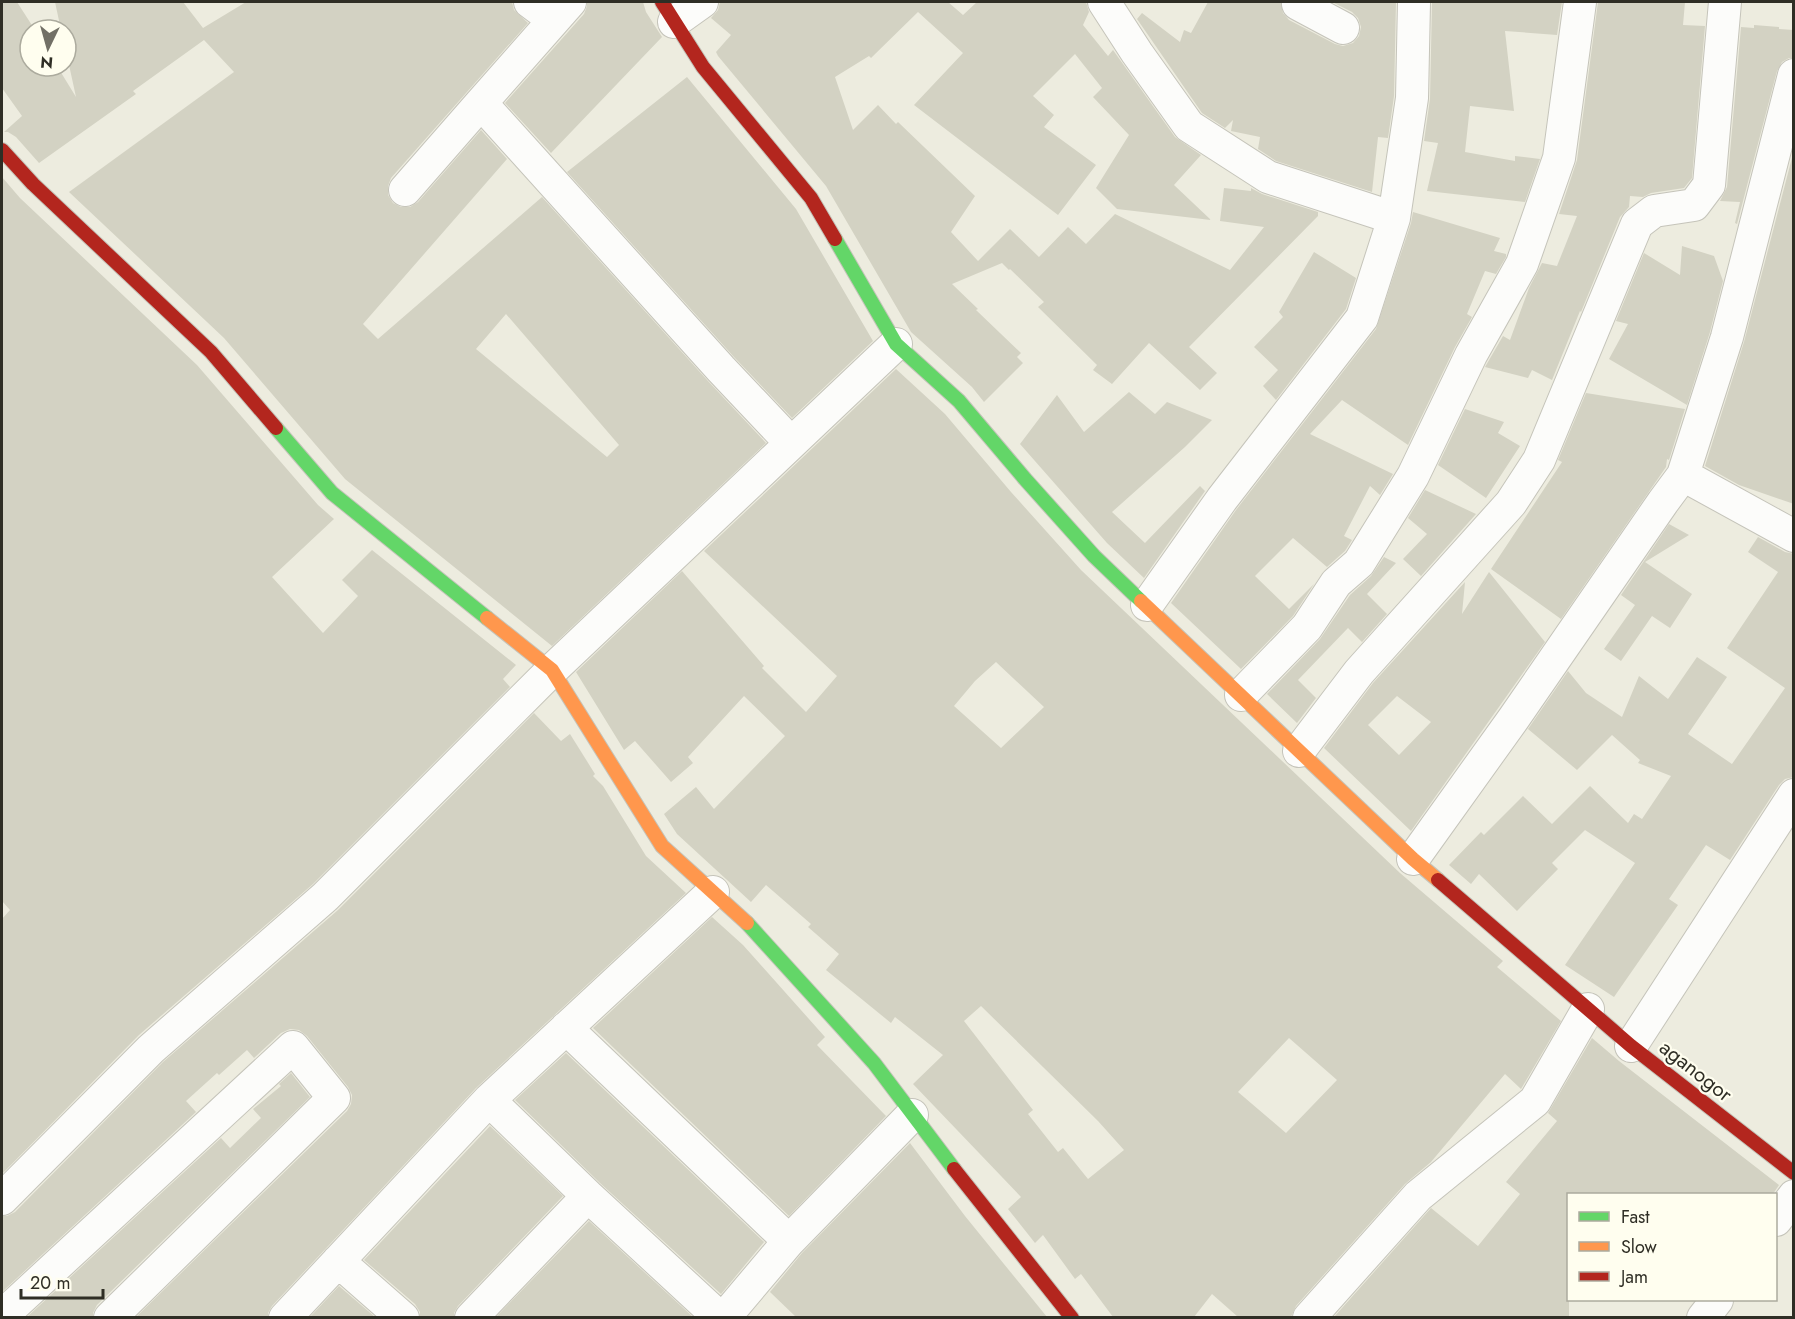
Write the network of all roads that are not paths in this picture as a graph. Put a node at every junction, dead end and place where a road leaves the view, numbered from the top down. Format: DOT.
graph roads {
  1 [pos="702,2"];
  2 [pos="1104,2"];
  3 [pos="1299,2"];
  4 [pos="1413,2"];
  5 [pos="1580,2"];
  6 [pos="1725,2"];
  7 [pos="551,8"];
  8 [pos="668,12"];
  9 [pos="1343,28"];
  10 [pos="1794,75"];
  11 [pos="481,103"];
  12 [pos="6,163"];
  13 [pos="405,190"];
  14 [pos="1394,218"];
  15 [pos="896,344"];
  16 [pos="791,443"];
  17 [pos="1683,475"];
  18 [pos="1794,536"];
  19 [pos="1147,605"];
  20 [pos="552,670"];
  21 [pos="1241,695"];
  22 [pos="1299,751"];
  23 [pos="1794,795"];
  24 [pos="1413,859"];
  25 [pos="713,892"];
  26 [pos="1581,1004"];
  27 [pos="566,1028"];
  28 [pos="1631,1046"];
  29 [pos="489,1100"];
  30 [pos="912,1115"];
  31 [pos="1794,1173"];
  32 [pos="588,1196"];
  33 [pos="1794,1196"];
  34 [pos="2,1199"];
  35 [pos="1777,1219"];
  36 [pos="789,1241"];
  37 [pos="338,1262"];
  38 [pos="1715,1301"];
  39 [pos="2,1316"];
  40 [pos="1312,1316"];
  41 [pos="110,1317"];
  42 [pos="285,1317"];
  43 [pos="403,1317"];
  44 [pos="471,1317"];
  45 [pos="722,1317"];
  46 [pos="1072,1317"];
  47 [pos="1703,1317"];
  1 -- 8 [label="street"];
  2 -- 14 [label="street"];
  3 -- 9 [label="street"];
  4 -- 14 [label="street"];
  5 -- 21 [label="street"];
  6 -- 22 [label="street"];
  7 -- 11 [label="street"];
  8 -- 15 [label="street, aganogor"];
  10 -- 17 [label="street"];
  11 -- 13 [label="street"];
  11 -- 16 [label="street"];
  12 -- 20 [label="street"];
  14 -- 19 [label="street"];
  15 -- 16 [label="street"];
  15 -- 19 [label="street, aganogor"];
  16 -- 20 [label="street"];
  17 -- 18 [label="street"];
  17 -- 24 [label="street"];
  19 -- 21 [label="street, aganogor"];
  20 -- 25 [label="street"];
  20 -- 34 [label="street"];
  21 -- 22 [label="street, aganogor"];
  22 -- 24 [label="street, aganogor"];
  23 -- 28 [label="street"];
  24 -- 26 [label="street, aganogor"];
  25 -- 27 [label="street"];
  25 -- 30 [label="street"];
  26 -- 28 [label="street, aganogor"];
  26 -- 40 [label="street"];
  27 -- 29 [label="street"];
  27 -- 36 [label="street"];
  28 -- 31 [label="street, aganogor"];
  29 -- 32 [label="street"];
  29 -- 37 [label="street"];
  30 -- 36 [label="street"];
  30 -- 46 [label="street"];
  32 -- 44 [label="street"];
  32 -- 45 [label="street"];
  33 -- 35 [label="street"];
  36 -- 45 [label="street"];
  37 -- 42 [label="street"];
  37 -- 43 [label="street"];
  38 -- 47 [label="street"];
  39 -- 41 [label="street"];
}
